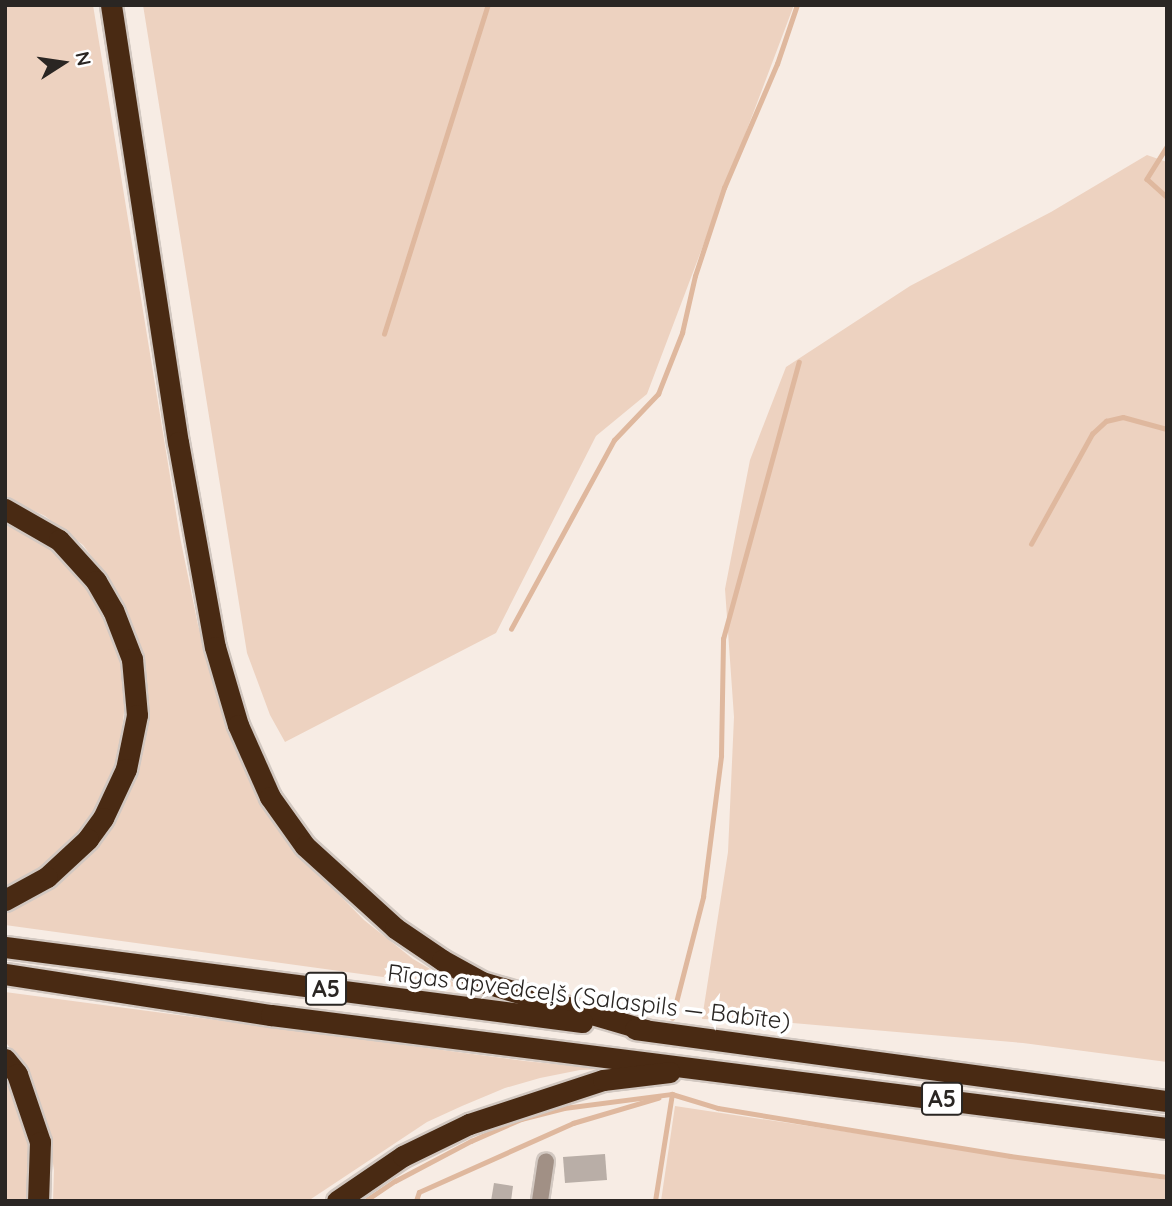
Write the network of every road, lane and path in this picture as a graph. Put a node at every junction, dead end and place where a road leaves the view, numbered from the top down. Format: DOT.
graph roads {
  1 [pos="111,5"];
  2 [pos="5,509"];
  3 [pos="5,900"];
  4 [pos="5,947"];
  5 [pos="5,974"];
  6 [pos="646,1030"];
  7 [pos="5,1059"];
  8 [pos="717,1069"];
  9 [pos="1167,1101"];
  10 [pos="1167,1128"];
  11 [pos="546,1161"];
  12 [pos="38,1201"];
  13 [pos="337,1201"];
  14 [pos="540,1201"];
  1 -- 6 [label="highway"];
  2 -- 3 [label="highway"];
  4 -- 6 [label="highway, Rīgas apvedceļš (Salaspils — Babīte) / A5"];
  5 -- 8 [label="highway, A5"];
  6 -- 9 [label="highway, Rīgas apvedceļš (Salaspils — Babīte) / A5"];
  7 -- 12 [label="highway"];
  8 -- 10 [label="highway, A5"];
  8 -- 13 [label="highway"];
  11 -- 14 [label="street"];
}
